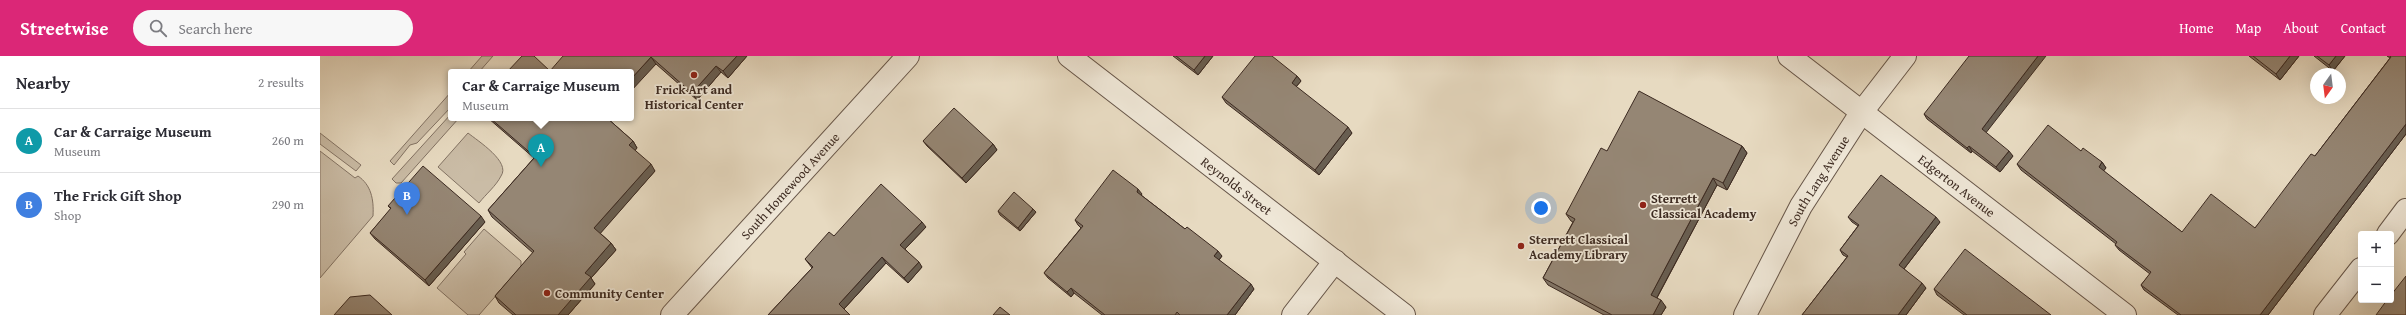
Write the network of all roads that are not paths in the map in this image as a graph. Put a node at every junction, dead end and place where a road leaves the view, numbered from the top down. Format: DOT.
graph roads {
  1 [pos="908,56"];
  2 [pos="1069,56"];
  3 [pos="1788,56"];
  4 [pos="1904,56"];
  5 [pos="1861,113"];
  6 [pos="2406,210"];
  7 [pos="2390,231"];
  8 [pos="1335,261"];
  9 [pos="2358,273"];
  10 [pos="672,315"];
  11 [pos="1293,315"];
  12 [pos="1404,315"];
  13 [pos="1745,315"];
  14 [pos="2125,315"];
  15 [pos="2325,315"];
  1 -- 10 [label="street, South Homewood Avenue"];
  2 -- 8 [label="street, Reynolds Street"];
  3 -- 5 [label="street, Edgerton Avenue"];
  4 -- 5 [label="street, South Lang Avenue"];
  5 -- 13 [label="street, South Lang Avenue"];
  5 -- 14 [label="street, Edgerton Avenue"];
  6 -- 7 [label="street"];
  8 -- 11 [label="street"];
  8 -- 12 [label="street, Reynolds Street"];
  9 -- 15 [label="street"];
}
